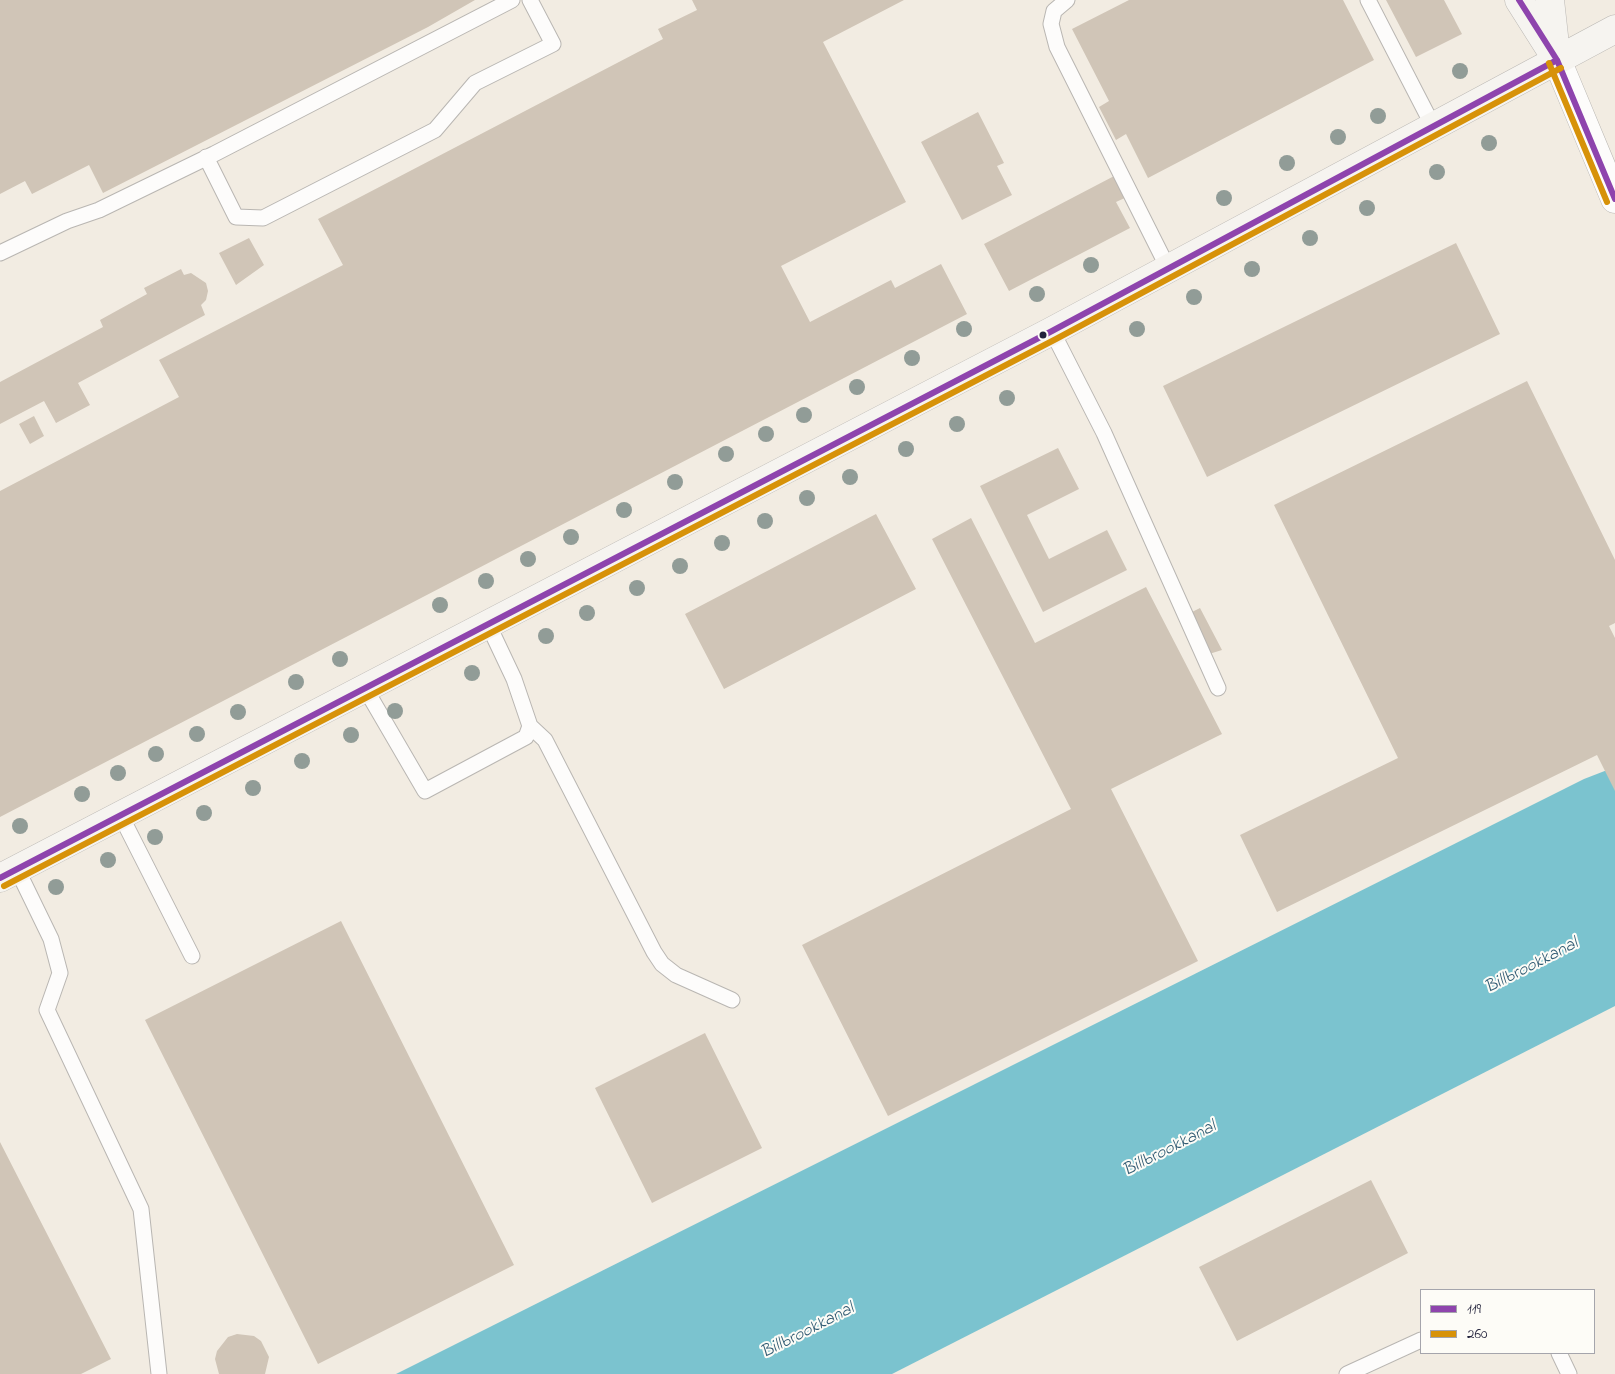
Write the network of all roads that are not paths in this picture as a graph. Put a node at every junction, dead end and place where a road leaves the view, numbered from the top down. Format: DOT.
graph roads {
  1 [pos="512,0"];
  2 [pos="530,0"];
  3 [pos="1067,0"];
  4 [pos="1368,0"];
  5 [pos="1519,0"];
  6 [pos="1550,0"];
  7 [pos="1615,30"];
  8 [pos="1557,60"];
  9 [pos="1434,126"];
  10 [pos="206,157"];
  11 [pos="1615,199"];
  12 [pos="0,253"];
  13 [pos="1169,270"];
  14 [pos="1052,331"];
  15 [pos="488,624"];
  16 [pos="365,688"];
  17 [pos="1218,688"];
  18 [pos="530,726"];
  19 [pos="121,816"];
  20 [pos="9,874"];
  21 [pos="192,956"];
  22 [pos="732,1000"];
  23 [pos="1420,1340"];
  24 [pos="1559,1354"];
  25 [pos="159,1374"];
  26 [pos="1347,1374"];
  27 [pos="1569,1374"];
  1 -- 10 [label="lane"];
  2 -- 10 [label="lane"];
  3 -- 13 [label="lane"];
  4 -- 9 [label="lane"];
  5 -- 8 [label="main road"];
  6 -- 8 [label="main road"];
  7 -- 8 [label="main road"];
  8 -- 9 [label="main road"];
  8 -- 11 [label="street"];
  9 -- 13 [label="main road"];
  10 -- 12 [label="lane"];
  13 -- 14 [label="main road"];
  14 -- 15 [label="main road"];
  14 -- 17 [label="lane"];
  15 -- 16 [label="main road"];
  15 -- 18 [label="lane"];
  16 -- 18 [label="lane"];
  16 -- 19 [label="main road"];
  18 -- 22 [label="lane"];
  19 -- 20 [label="main road"];
  19 -- 21 [label="lane"];
  20 -- 25 [label="lane"];
  23 -- 26 [label="lane"];
  24 -- 27 [label="lane"];
}
